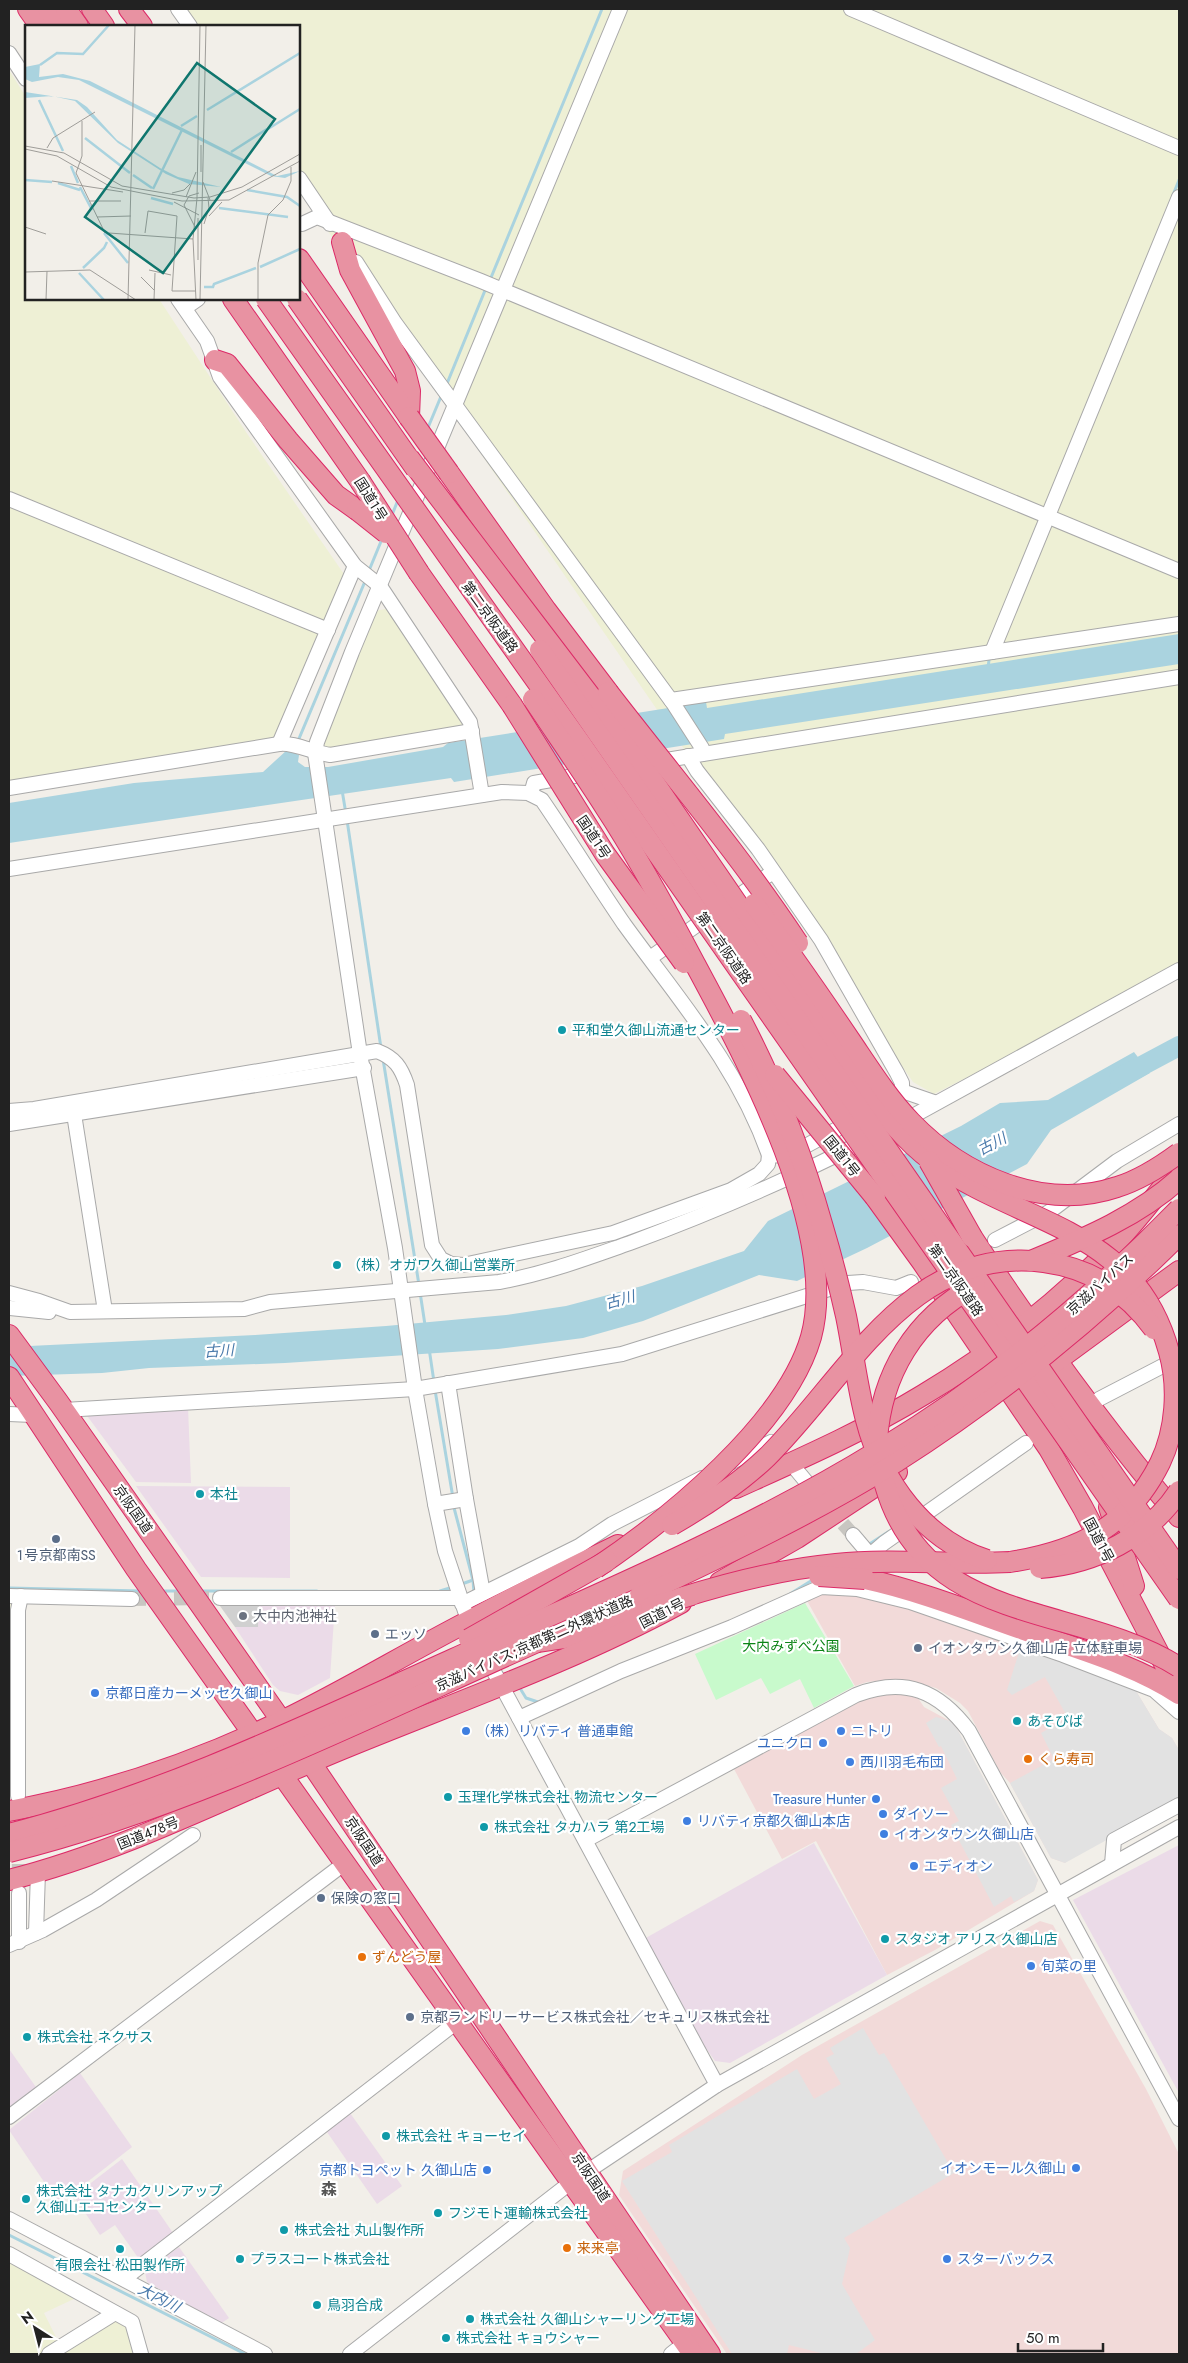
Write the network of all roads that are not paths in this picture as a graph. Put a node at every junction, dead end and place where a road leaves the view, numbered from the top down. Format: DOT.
graph roads {
  1 [pos="28,9"];
  2 [pos="48,9"];
  3 [pos="66,9"];
  4 [pos="92,9"];
  5 [pos="105,9"];
  6 [pos="129,9"];
  7 [pos="178,9"];
  8 [pos="620,9"];
  9 [pos="851,9"];
  10 [pos="39,25"];
  11 [pos="61,25"];
  12 [pos="77,25"];
  13 [pos="103,25"];
  14 [pos="115,25"];
  15 [pos="141,25"];
  16 [pos="189,25"];
  17 [pos="9,53"];
  18 [pos="25,77"];
  19 [pos="1179,148"];
  20 [pos="300,179"];
  21 [pos="1179,196"];
  22 [pos="314,200"];
  23 [pos="329,222"];
  24 [pos="342,242"];
  25 [pos="300,260"];
  26 [pos="499,289"];
  27 [pos="234,300"];
  28 [pos="267,300"];
  29 [pos="298,300"];
  30 [pos="182,303"];
  31 [pos="215,360"];
  32 [pos="455,404"];
  33 [pos="409,417"];
  34 [pos="409,458"];
  35 [pos="389,475"];
  36 [pos="9,499"];
  37 [pos="1046,516"];
  38 [pos="415,567"];
  39 [pos="357,568"];
  40 [pos="1179,571"];
  41 [pos="378,583"];
  42 [pos="1179,624"];
  43 [pos="328,630"];
  44 [pos="992,652"];
  45 [pos="1179,677"];
  46 [pos="672,702"];
  47 [pos="472,733"];
  48 [pos="283,743"];
  49 [pos="697,752"];
  50 [pos="313,755"];
  51 [pos="636,756"];
  52 [pos="9,788"];
  53 [pos="531,794"];
  54 [pos="482,795"];
  55 [pos="606,807"];
  56 [pos="324,822"];
  57 [pos="9,869"];
  58 [pos="773,872"];
  59 [pos="650,958"];
  60 [pos="1179,970"];
  61 [pos="862,1047"];
  62 [pos="362,1061"];
  63 [pos="902,1091"];
  64 [pos="934,1102"];
  65 [pos="9,1111"];
  66 [pos="74,1114"];
  67 [pos="9,1124"];
  68 [pos="1179,1124"];
  69 [pos="1179,1153"];
  70 [pos="769,1155"];
  71 [pos="784,1157"];
  72 [pos="1179,1167"];
  73 [pos="1179,1179"];
  74 [pos="772,1185"];
  75 [pos="1179,1209"];
  76 [pos="1179,1234"];
  77 [pos="995,1240"];
  78 [pos="1179,1271"];
  79 [pos="911,1282"];
  80 [pos="9,1293"];
  81 [pos="402,1294"];
  82 [pos="10,1308"];
  83 [pos="105,1311"];
  84 [pos="70,1312"];
  85 [pos="1029,1321"];
  86 [pos="9,1335"];
  87 [pos="985,1354"];
  88 [pos="1179,1357"];
  89 [pos="1021,1359"];
  90 [pos="1057,1360"];
  91 [pos="1179,1368"];
  92 [pos="9,1377"];
  93 [pos="448,1383"];
  94 [pos="414,1386"];
  95 [pos="1012,1393"];
  96 [pos="1099,1399"];
  97 [pos="62,1407"];
  98 [pos="22,1412"];
  99 [pos="1026,1443"];
  100 [pos="775,1447"];
  101 [pos="794,1468"];
  102 [pos="814,1490"];
  103 [pos="1179,1490"];
  104 [pos="466,1499"];
  105 [pos="435,1504"];
  106 [pos="1179,1517"];
  107 [pos="854,1535"];
  108 [pos="870,1555"];
  109 [pos="596,1568"];
  110 [pos="1179,1569"];
  111 [pos="857,1589"];
  112 [pos="484,1593"];
  113 [pos="15,1596"];
  114 [pos="256,1597"];
  115 [pos="220,1598"];
  116 [pos="680,1598"];
  117 [pos="132,1599"];
  118 [pos="1179,1599"];
  119 [pos="462,1608"];
  120 [pos="207,1615"];
  121 [pos="537,1642"];
  122 [pos="1153,1643"];
  123 [pos="1179,1667"];
  124 [pos="502,1686"];
  125 [pos="1179,1693"];
  126 [pos="1179,1712"];
  127 [pos="519,1718"];
  128 [pos="283,1728"];
  129 [pos="252,1734"];
  130 [pos="311,1763"];
  131 [pos="282,1776"];
  132 [pos="1179,1805"];
  133 [pos="12,1807"];
  134 [pos="1179,1827"];
  135 [pos="9,1834"];
  136 [pos="193,1835"];
  137 [pos="586,1840"];
  138 [pos="9,1852"];
  139 [pos="345,1863"];
  140 [pos="1112,1864"];
  141 [pos="9,1865"];
  142 [pos="35,1866"];
  143 [pos="14,1886"];
  144 [pos="1056,1895"];
  145 [pos="36,1933"];
  146 [pos="14,1943"];
  147 [pos="458,2021"];
  148 [pos="717,2085"];
  149 [pos="9,2117"];
  150 [pos="1179,2119"];
  151 [pos="588,2172"];
  152 [pos="570,2183"];
  153 [pos="9,2219"];
  154 [pos="9,2254"];
  155 [pos="124,2279"];
  156 [pos="115,2313"];
  157 [pos="683,2351"];
  158 [pos="351,2353"];
  159 [pos="48,2354"];
  160 [pos="141,2354"];
  161 [pos="265,2354"];
  162 [pos="710,2354"];
  1 -- 10 [label="highway"];
  2 -- 11 [label="highway"];
  3 -- 12 [label="highway"];
  4 -- 13 [label="highway"];
  5 -- 14 [label="highway"];
  6 -- 15 [label="highway"];
  7 -- 16 [label="street"];
  8 -- 26 [label="street"];
  9 -- 19 [label="street"];
  17 -- 18 [label="street"];
  20 -- 22 [label="street"];
  21 -- 37 [label="street"];
  22 -- 23 [label="street"];
  22 -- 23 [label="street"];
  23 -- 24 [label="street"];
  23 -- 26 [label="street"];
  24 -- 32 [label="street"];
  24 -- 33 [label="highway"];
  25 -- 33 [label="highway"];
  26 -- 32 [label="street"];
  26 -- 37 [label="street"];
  27 -- 38 [label="highway, 国道1号, bridge"];
  28 -- 35 [label="highway, 第二京阪道路, bridge"];
  29 -- 34 [label="highway, 第二京阪道路, bridge"];
  30 -- 31 [label="street"];
  31 -- 38 [label="highway, bridge"];
  31 -- 39 [label="street"];
  32 -- 41 [label="street"];
  32 -- 46 [label="street"];
  33 -- 61 [label="highway, bridge"];
  34 -- 51 [label="highway, bridge"];
  34 -- 110 [label="highway, 第二京阪道路, bridge"];
  35 -- 55 [label="highway, bridge"];
  35 -- 118 [label="highway, 第二京阪道路, bridge"];
  36 -- 43 [label="street"];
  37 -- 40 [label="street"];
  37 -- 44 [label="street"];
  38 -- 87 [label="highway, 国道1号, bridge"];
  39 -- 41 [label="street"];
  39 -- 43 [label="street"];
  41 -- 47 [label="street"];
  41 -- 50 [label="street"];
  42 -- 44 [label="street"];
  43 -- 48 [label="street"];
  44 -- 46 [label="street"];
  45 -- 49 [label="street"];
  46 -- 49 [label="street"];
  47 -- 50 [label="street"];
  47 -- 54 [label="street"];
  48 -- 50 [label="street"];
  48 -- 52 [label="street"];
  49 -- 53 [label="street"];
  49 -- 58 [label="street"];
  50 -- 56 [label="street"];
  51 -- 69 [label="highway, bridge"];
  51 -- 116 [label="highway, bridge"];
  53 -- 54 [label="street"];
  53 -- 59 [label="street"];
  54 -- 56 [label="street"];
  55 -- 103 [label="highway, bridge"];
  55 -- 109 [label="highway, bridge"];
  56 -- 57 [label="street"];
  56 -- 62 [label="street"];
  58 -- 59 [label="street"];
  58 -- 63 [label="street"];
  59 -- 70 [label="street"];
  60 -- 64 [label="street"];
  61 -- 85 [label="highway, bridge"];
  61 -- 89 [label="highway, bridge"];
  62 -- 65 [label="street"];
  62 -- 66 [label="street"];
  62 -- 70 [label="street"];
  62 -- 81 [label="street"];
  63 -- 64 [label="street"];
  63 -- 71 [label="street"];
  64 -- 74 [label="street"];
  66 -- 67 [label="street"];
  66 -- 83 [label="street"];
  68 -- 77 [label="street"];
  70 -- 71 [label="street"];
  71 -- 74 [label="street"];
  72 -- 85 [label="highway, 国道1号, bridge"];
  73 -- 123 [label="highway, bridge"];
  74 -- 81 [label="street"];
  75 -- 89 [label="highway, 京滋バイパス, bridge"];
  76 -- 89 [label="highway, 京滋バイパス, bridge"];
  78 -- 90 [label="highway, 国道1号"];
  79 -- 93 [label="street"];
  80 -- 84 [label="street"];
  81 -- 83 [label="street"];
  81 -- 94 [label="street"];
  82 -- 84 [label="street"];
  83 -- 84 [label="street"];
  85 -- 89 [label="highway, 国道1号"];
  85 -- 89 [label="highway"];
  85 -- 90 [label="highway"];
  86 -- 97 [label="highway, 京阪国道"];
  87 -- 89 [label="highway, 国道1号"];
  87 -- 95 [label="highway, 国道1号"];
  87 -- 119 [label="highway, 国道1号"];
  88 -- 96 [label="street"];
  89 -- 90 [label="highway, 国道1号"];
  89 -- 95 [label="highway, 国道1号"];
  89 -- 95 [label="highway"];
  89 -- 121 [label="highway, 京滋バイパス;京都第二外環状道路, bridge"];
  89 -- 122 [label="highway"];
  89 -- 128 [label="highway, 京滋バイパス;京都第二外環状道路, bridge"];
  90 -- 106 [label="highway"];
  91 -- 109 [label="highway, bridge"];
  92 -- 98 [label="highway, 京阪国道"];
  93 -- 94 [label="street"];
  93 -- 104 [label="street"];
  94 -- 97 [label="street"];
  94 -- 105 [label="street"];
  95 -- 122 [label="highway, 国道1号"];
  95 -- 124 [label="highway, 国道1号"];
  97 -- 120 [label="highway, 京阪国道"];
  98 -- 129 [label="highway, 京阪国道"];
  99 -- 108 [label="street"];
  100 -- 112 [label="street"];
  101 -- 102 [label="street"];
  104 -- 105 [label="street"];
  104 -- 112 [label="street"];
  105 -- 119 [label="street"];
  107 -- 108 [label="street"];
  108 -- 111 [label="street"];
  109 -- 128 [label="highway, bridge"];
  111 -- 126 [label="street"];
  111 -- 127 [label="street"];
  112 -- 119 [label="street"];
  113 -- 117 [label="street"];
  113 -- 133 [label="street"];
  114 -- 115 [label="street"];
  114 -- 119 [label="street"];
  114 -- 120 [label="street"];
  116 -- 121 [label="highway, bridge"];
  116 -- 125 [label="highway, bridge"];
  119 -- 124 [label="street"];
  119 -- 128 [label="highway, 国道1号"];
  120 -- 128 [label="highway, 京阪国道"];
  121 -- 138 [label="highway, 京滋バイパス;京都第二外環状道路, bridge"];
  122 -- 125 [label="highway, 国道1号"];
  124 -- 127 [label="street"];
  124 -- 130 [label="highway, 国道1号"];
  127 -- 137 [label="street"];
  128 -- 129 [label="highway, 国道1号"];
  128 -- 130 [label="highway, 京阪国道"];
  128 -- 135 [label="highway, 京滋バイパス;京都第二外環状道路, bridge"];
  129 -- 131 [label="highway, 京阪国道"];
  129 -- 133 [label="highway"];
  130 -- 131 [label="highway, 国道1号"];
  130 -- 151 [label="highway, 京阪国道"];
  131 -- 139 [label="highway, 京阪国道"];
  131 -- 142 [label="highway, 国道478号"];
  132 -- 140 [label="street"];
  134 -- 140 [label="street"];
  136 -- 145 [label="street"];
  137 -- 144 [label="street"];
  137 -- 148 [label="street"];
  139 -- 147 [label="highway, 京阪国道"];
  139 -- 149 [label="street"];
  140 -- 144 [label="street"];
  141 -- 142 [label="highway"];
  142 -- 143 [label="highway"];
  142 -- 145 [label="street"];
  143 -- 146 [label="street"];
  144 -- 148 [label="street"];
  144 -- 150 [label="street"];
  145 -- 146 [label="street"];
  147 -- 152 [label="highway, 京阪国道"];
  147 -- 155 [label="street"];
  148 -- 151 [label="street"];
  151 -- 152 [label="street"];
  151 -- 162 [label="highway, 京阪国道"];
  152 -- 157 [label="highway, 京阪国道"];
  152 -- 158 [label="street"];
  153 -- 155 [label="street"];
  154 -- 156 [label="street"];
  155 -- 161 [label="street"];
  156 -- 159 [label="street"];
  156 -- 160 [label="street"];
}
